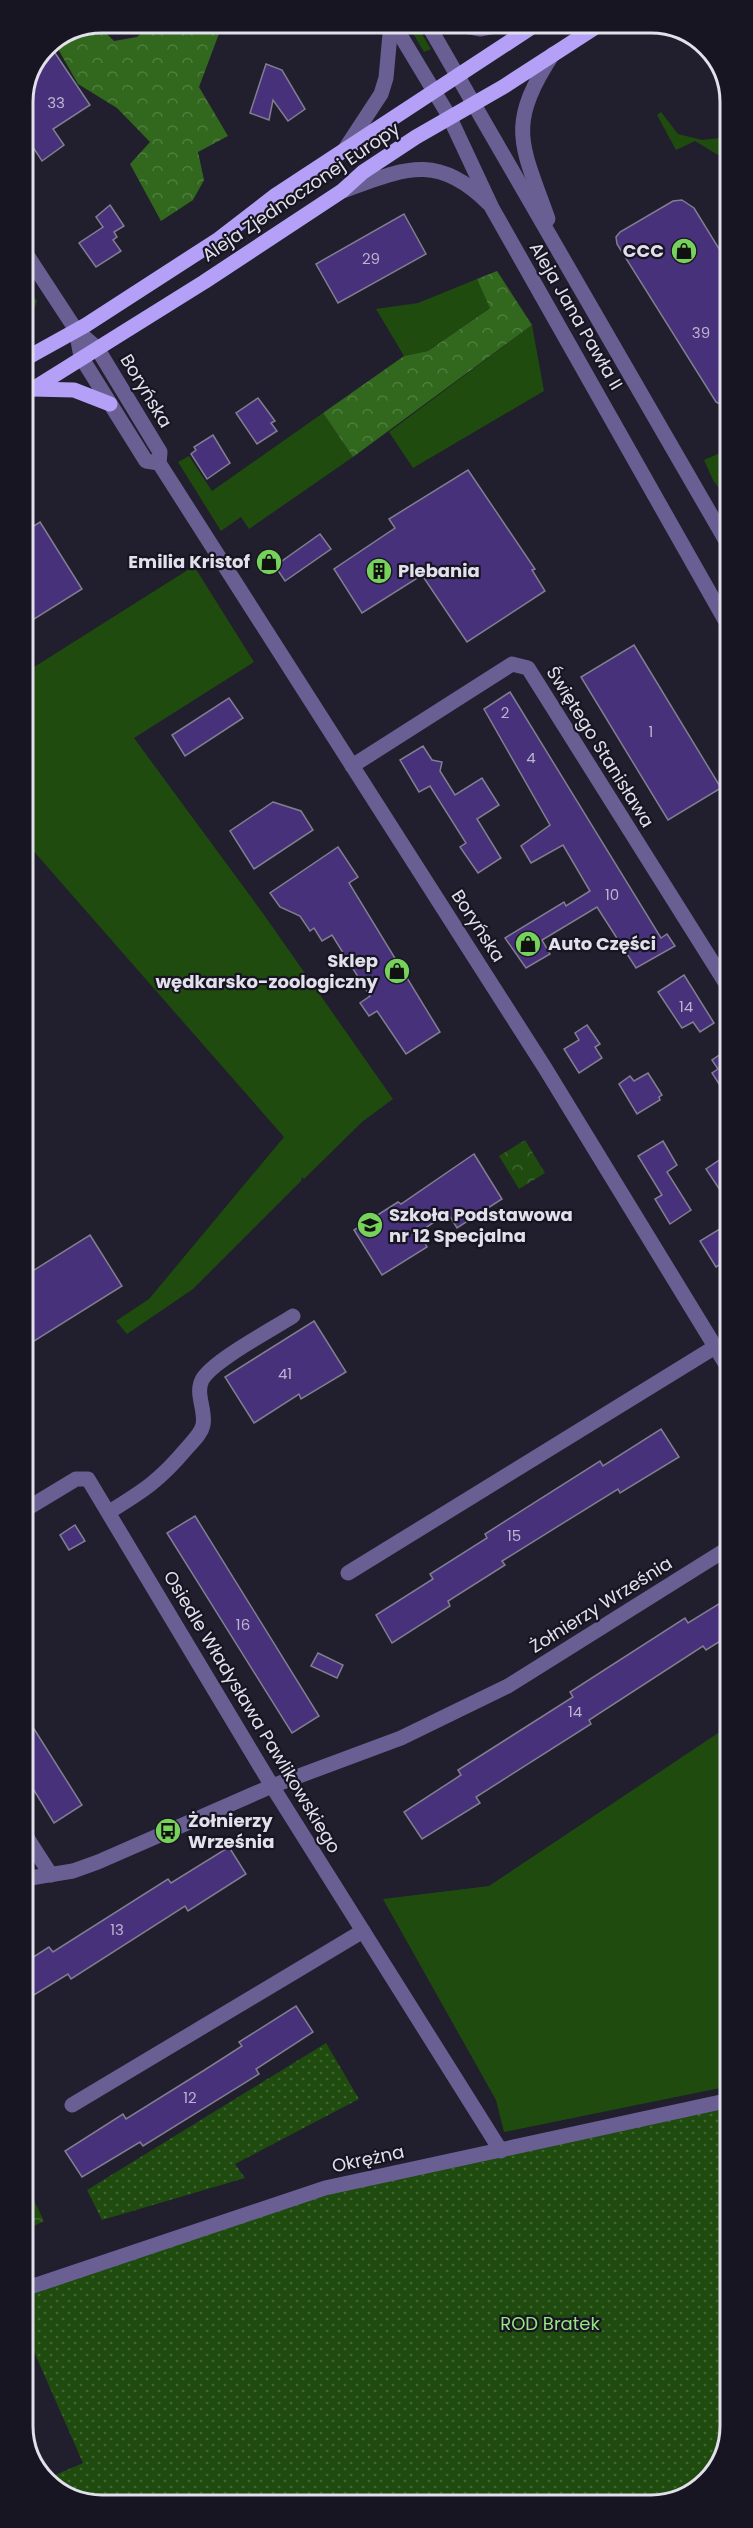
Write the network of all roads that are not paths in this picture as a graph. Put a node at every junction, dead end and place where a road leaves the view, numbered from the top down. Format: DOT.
graph roads {
  1 [pos="391,33"];
  2 [pos="398,33"];
  3 [pos="433,33"];
  4 [pos="523,33"];
  5 [pos="587,33"];
  6 [pos="554,54"];
  7 [pos="458,76"];
  8 [pos="433,92"];
  9 [pos="474,103"];
  10 [pos="449,116"];
  11 [pos="343,151"];
  12 [pos="342,191"];
  13 [pos="492,207"];
  14 [pos="563,258"];
  15 [pos="33,264"];
  16 [pos="76,330"];
  17 [pos="97,348"];
  18 [pos="33,354"];
  19 [pos="81,357"];
  20 [pos="33,388"];
  21 [pos="33,392"];
  22 [pos="110,404"];
  23 [pos="159,463"];
  24 [pos="720,530"];
  25 [pos="720,611"];
  26 [pos="352,766"];
  27 [pos="720,976"];
  28 [pos="293,1316"];
  29 [pos="715,1347"];
  30 [pos="720,1355"];
  31 [pos="33,1505"];
  32 [pos="109,1512"];
  33 [pos="720,1553"];
  34 [pos="348,1573"];
  35 [pos="272,1786"];
  36 [pos="33,1847"];
  37 [pos="51,1875"];
  38 [pos="33,1878"];
  39 [pos="363,1931"];
  40 [pos="720,2102"];
  41 [pos="72,2105"];
  42 [pos="501,2151"];
  43 [pos="33,2286"];
  1 -- 11 [label="street"];
  2 -- 8 [label="street, Aleja Jana Pawła II"];
  3 -- 7 [label="street, Aleja Jana Pawła II"];
  4 -- 7 [label="main road, Aleja Zjednoczonej Europy"];
  5 -- 6 [label="main road, Aleja Zjednoczonej Europy"];
  6 -- 9 [label="main road, Aleja Zjednoczonej Europy"];
  6 -- 14 [label="street"];
  7 -- 8 [label="main road, Aleja Zjednoczonej Europy"];
  7 -- 9 [label="street, Aleja Jana Pawła II"];
  8 -- 10 [label="street, Aleja Jana Pawła II"];
  8 -- 11 [label="main road, Aleja Zjednoczonej Europy"];
  9 -- 10 [label="main road, Aleja Zjednoczonej Europy"];
  9 -- 14 [label="street, Aleja Jana Pawła II"];
  10 -- 12 [label="main road, Aleja Zjednoczonej Europy"];
  10 -- 13 [label="street, Aleja Jana Pawła II"];
  11 -- 16 [label="main road, Aleja Zjednoczonej Europy"];
  12 -- 13 [label="street"];
  12 -- 17 [label="main road, Aleja Zjednoczonej Europy"];
  13 -- 25 [label="street, Aleja Jana Pawła II"];
  14 -- 24 [label="street, Aleja Jana Pawła II"];
  15 -- 16 [label="street, Boryńska"];
  16 -- 17 [label="street, Boryńska"];
  16 -- 18 [label="main road, Aleja Zjednoczonej Europy"];
  16 -- 19 [label="street, Boryńska"];
  17 -- 19 [label="main road, Aleja Zjednoczonej Europy"];
  17 -- 23 [label="street, Boryńska"];
  19 -- 20 [label="main road, Aleja Zjednoczonej Europy"];
  19 -- 22 [label="street, Boryńska"];
  21 -- 22 [label="main road"];
  22 -- 23 [label="street, Boryńska"];
  23 -- 26 [label="street, Boryńska"];
  26 -- 27 [label="street, Świętego Stanisława"];
  26 -- 29 [label="street, Boryńska"];
  28 -- 32 [label="street"];
  29 -- 30 [label="street, Boryńska"];
  29 -- 34 [label="street"];
  31 -- 32 [label="street, Osiedle Władysława Pawlikowskiego"];
  32 -- 35 [label="street, Osiedle Władysława Pawlikowskiego"];
  33 -- 35 [label="street, Żołnierzy Września"];
  35 -- 37 [label="street, Żołnierzy Września"];
  35 -- 39 [label="street, Osiedle Władysława Pawlikowskiego"];
  36 -- 37 [label="street"];
  37 -- 38 [label="street, Żołnierzy Września"];
  39 -- 41 [label="street"];
  39 -- 42 [label="street, Osiedle Władysława Pawlikowskiego"];
  40 -- 42 [label="street, Okrężna"];
  42 -- 43 [label="street, Okrężna"];
}
